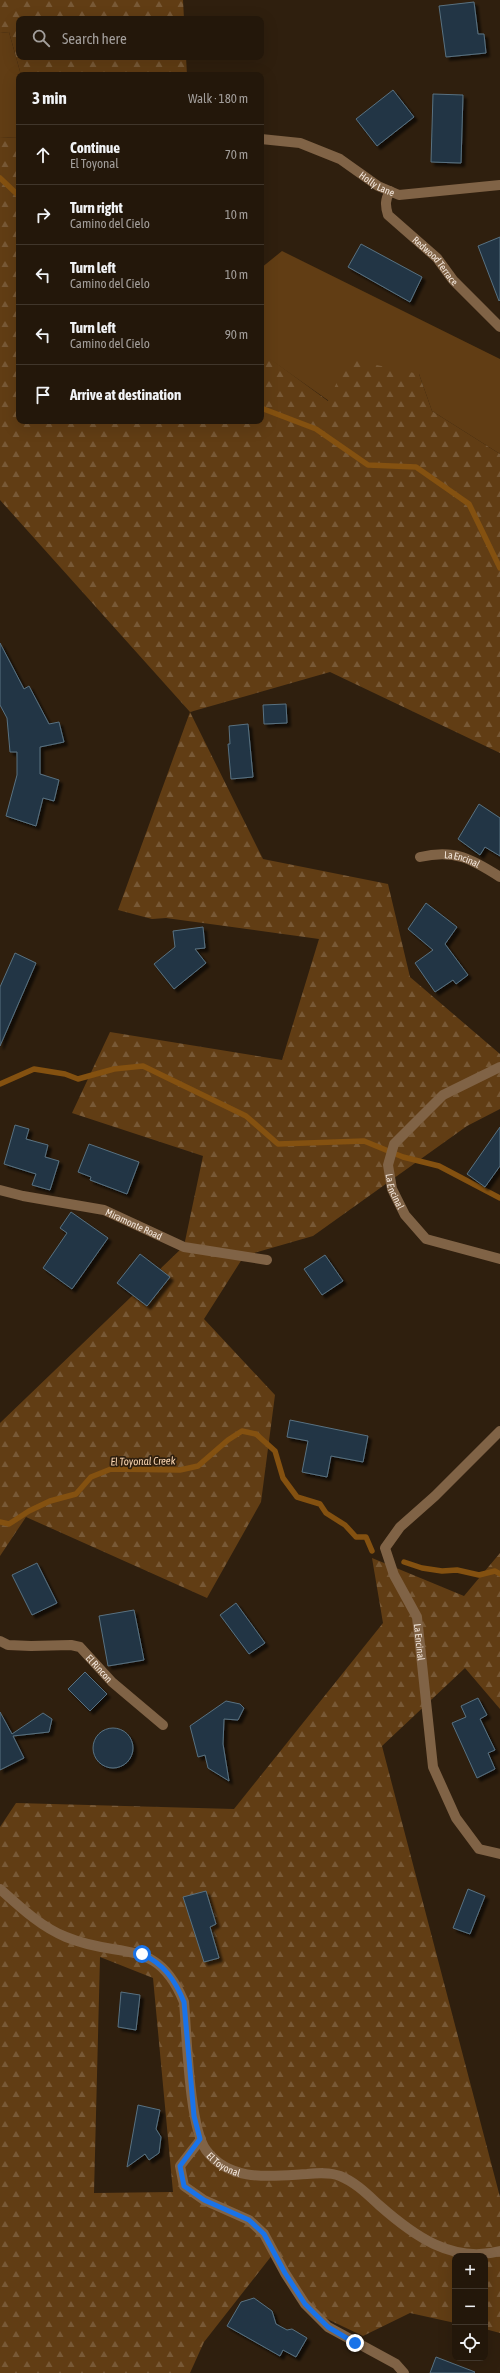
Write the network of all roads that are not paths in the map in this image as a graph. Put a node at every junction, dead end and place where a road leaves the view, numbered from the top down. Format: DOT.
graph roads {
  1 [pos="264,139"];
  2 [pos="500,185"];
  3 [pos="390,191"];
  4 [pos="500,326"];
  5 [pos="420,858"];
  6 [pos="500,877"];
  7 [pos="500,1066"];
  8 [pos="0,1190"];
  9 [pos="500,1259"];
  10 [pos="267,1260"];
  11 [pos="500,1431"];
  12 [pos="0,1641"];
  13 [pos="163,1725"];
  14 [pos="500,1854"];
  15 [pos="0,1889"];
  16 [pos="200,2139"];
  17 [pos="500,2251"];
  18 [pos="404,2373"];
  1 -- 3 [label="street, Holly Lane"];
  2 -- 3 [label="street, Holly Lane"];
  3 -- 4 [label="street, Redwood Terrace"];
  5 -- 6 [label="street, La Encinal"];
  7 -- 9 [label="street, La Encinal"];
  8 -- 10 [label="street, Miramonte Road"];
  11 -- 14 [label="street, La Encinal"];
  12 -- 13 [label="street, El Rincon"];
  15 -- 16 [label="street, El Toyonal"];
  16 -- 17 [label="street, El Toyonal"];
  16 -- 18 [label="street"];
}
